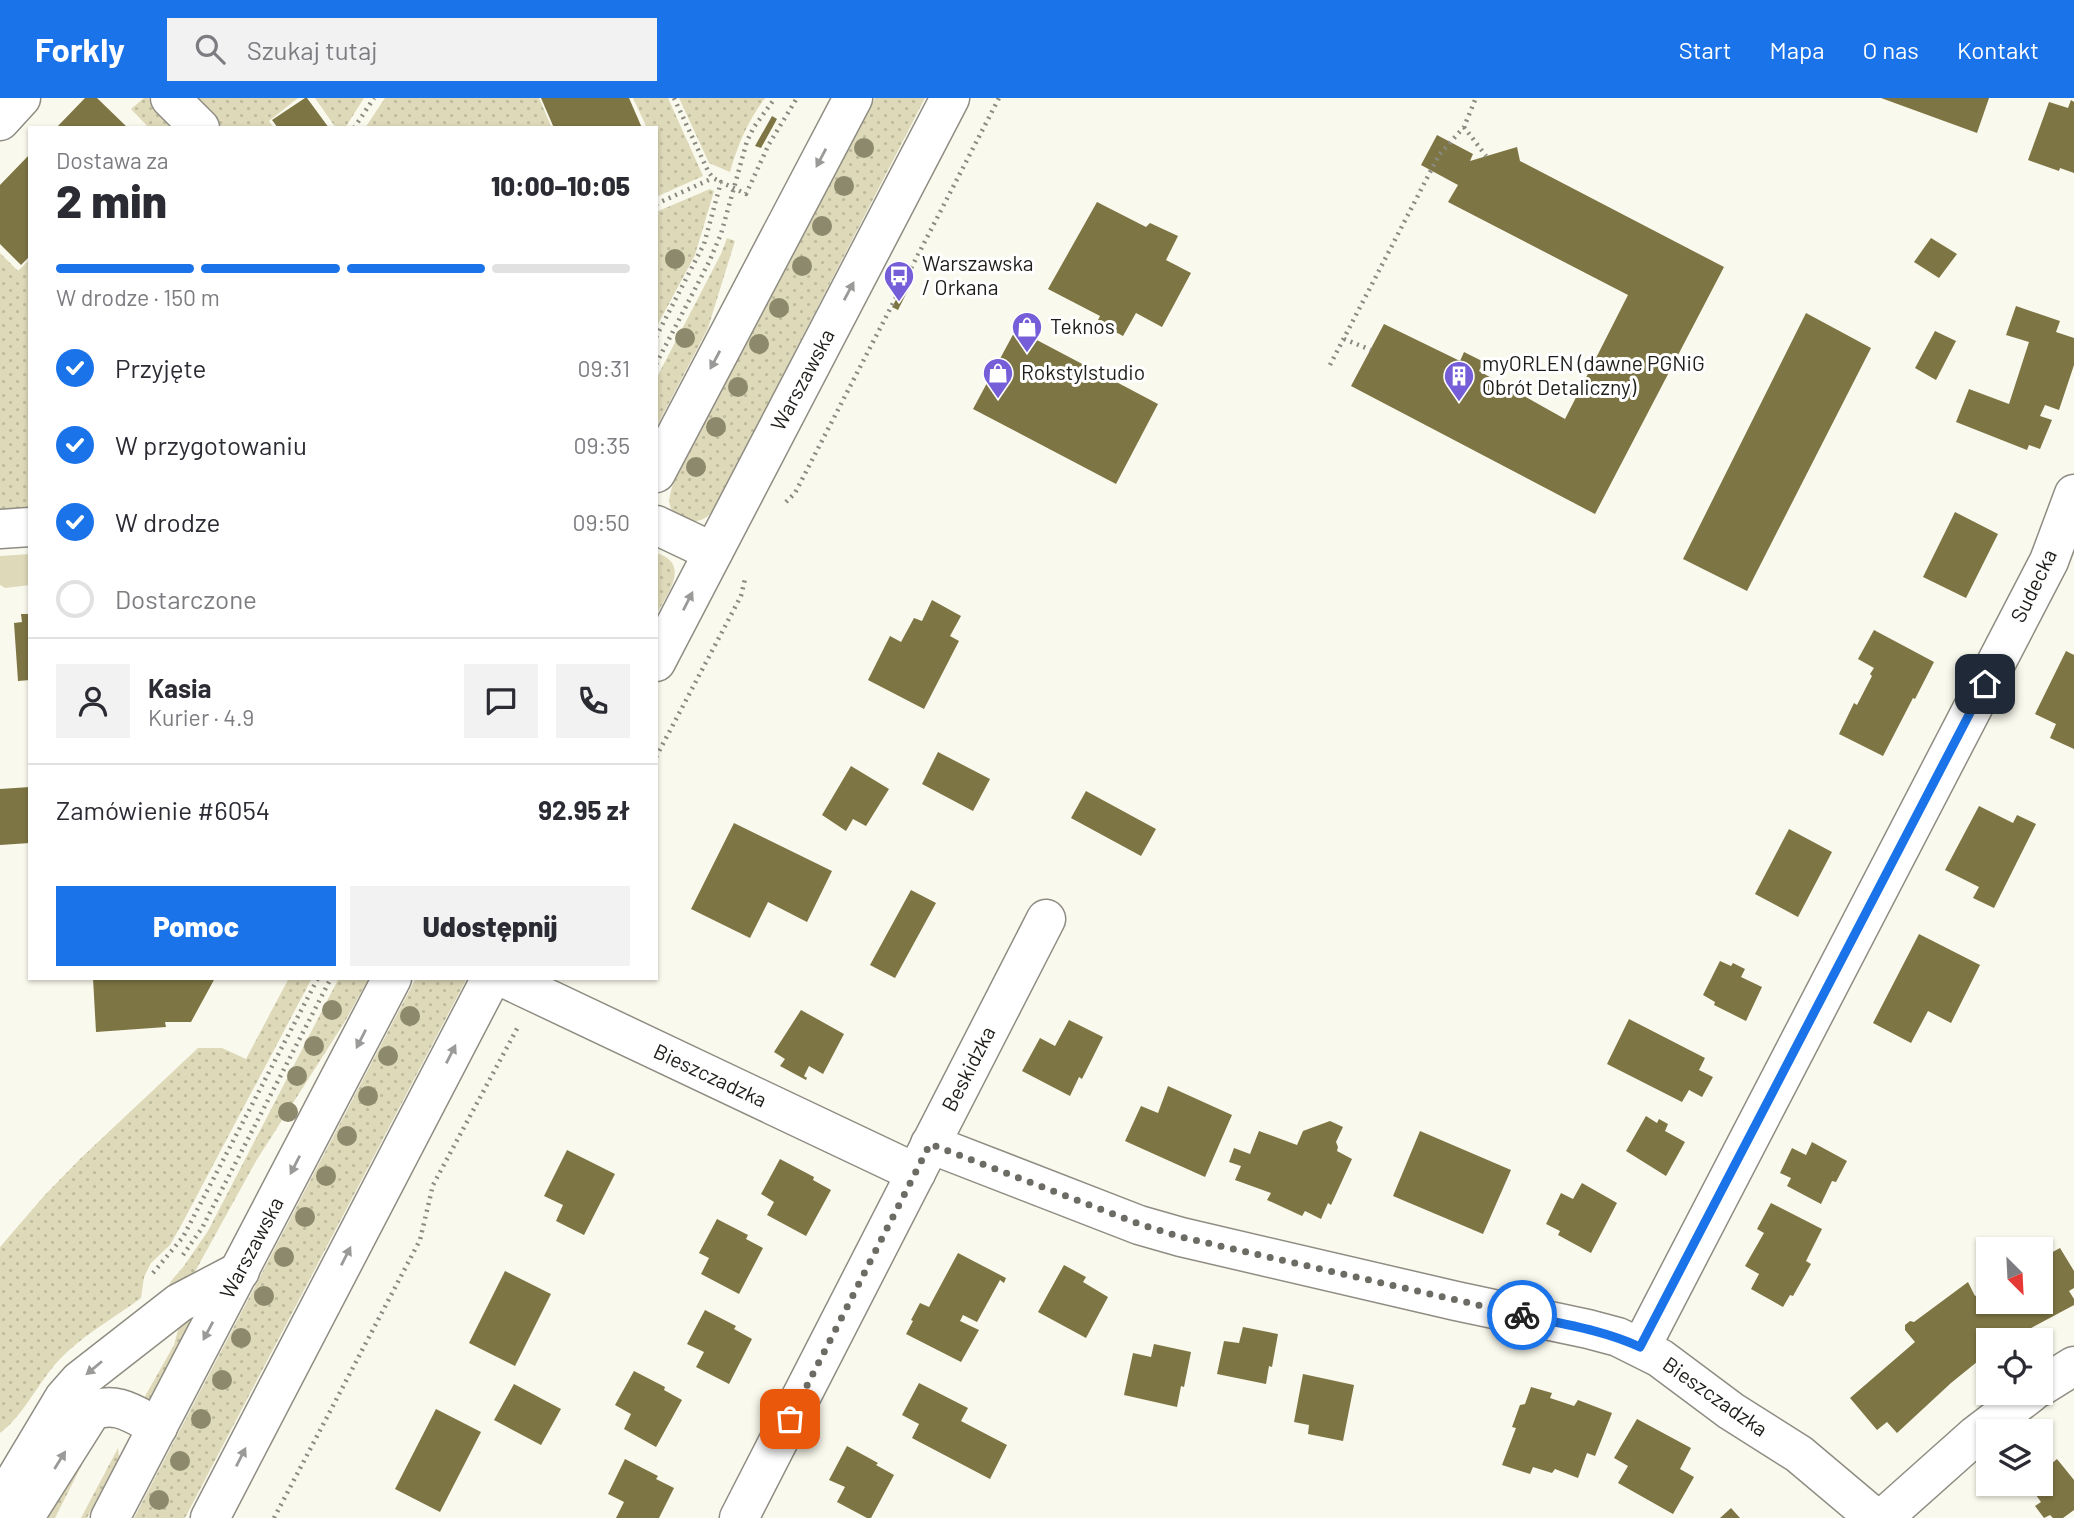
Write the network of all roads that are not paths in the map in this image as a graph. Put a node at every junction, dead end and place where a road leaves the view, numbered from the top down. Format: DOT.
graph roads {
  1 [pos="21,98"];
  2 [pos="170,98"];
  3 [pos="853,98"];
  4 [pos="950,98"];
  5 [pos="0,121"];
  6 [pos="198,126"];
  7 [pos="658,469"];
  8 [pos="2074,494"];
  9 [pos="658,526"];
  10 [pos="28,527"];
  11 [pos="0,529"];
  12 [pos="713,552"];
  13 [pos="2062,565"];
  14 [pos="658,658"];
  15 [pos="1046,919"];
  16 [pos="391,980"];
  17 [pos="490,980"];
  18 [pos="509,980"];
  19 [pos="923,1159"];
  20 [pos="240,1271"];
  21 [pos="1640,1347"];
  22 [pos="2074,1366"];
  23 [pos="2053,1379"];
  24 [pos="2015,1405"];
  25 [pos="158,1427"];
  26 [pos="0,1505"];
  27 [pos="24,1518"];
  28 [pos="110,1518"];
  29 [pos="210,1518"];
  30 [pos="739,1518"];
  31 [pos="1875,1518"];
  32 [pos="1883,1518"];
  1 -- 5 [label="street"];
  2 -- 6 [label="street"];
  3 -- 7 [label="street, one-way"];
  12 -- 4 [label="street, Warszawska, one-way"];
  8 -- 13 [label="street, Sudecka"];
  9 -- 12 [label="street"];
  10 -- 11 [label="street"];
  14 -- 12 [label="street, Warszawska, one-way"];
  13 -- 21 [label="street, Sudecka"];
  15 -- 19 [label="street, Beskidzka"];
  16 -- 20 [label="street, Warszawska, one-way"];
  29 -- 17 [label="street, one-way"];
  18 -- 19 [label="street, Bieszczadzka"];
  19 -- 21 [label="street, Bieszczadzka"];
  19 -- 30 [label="street, Beskidzka"];
  20 -- 25 [label="street, Warszawska, one-way"];
  20 -- 26 [label="street, one-way"];
  21 -- 31 [label="street, Bieszczadzka"];
  22 -- 23 [label="street"];
  24 -- 32 [label="street"];
  27 -- 25 [label="street, one-way"];
  25 -- 28 [label="street, Warszawska"];
}
